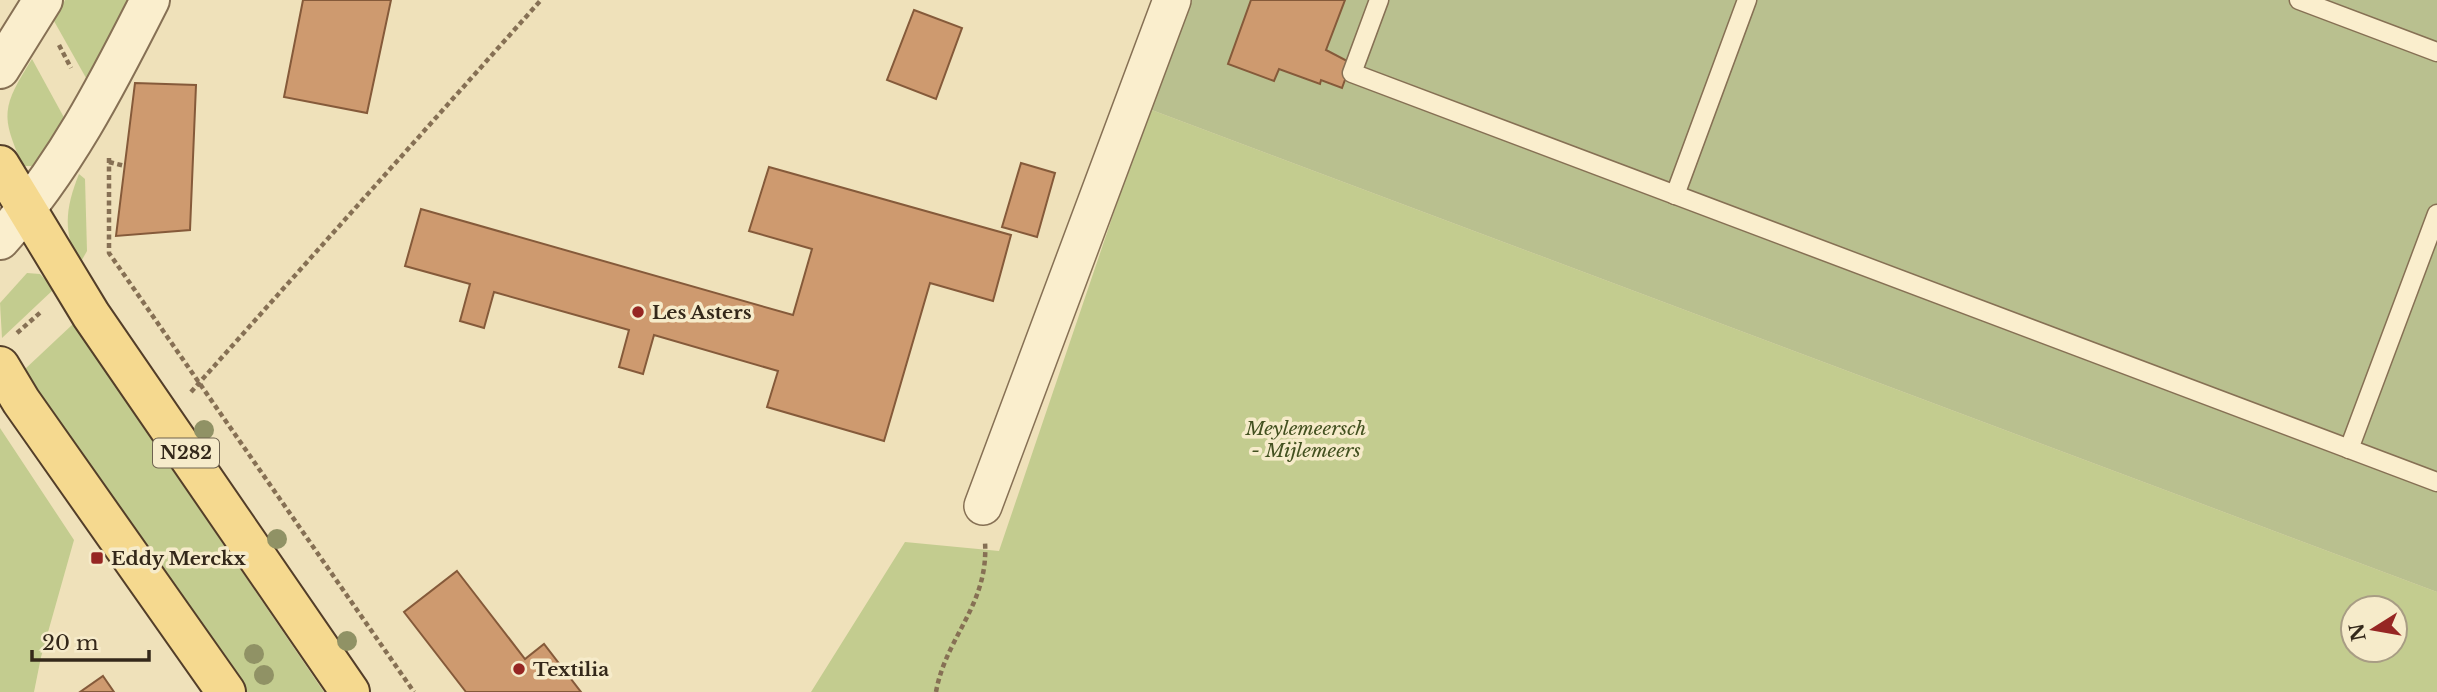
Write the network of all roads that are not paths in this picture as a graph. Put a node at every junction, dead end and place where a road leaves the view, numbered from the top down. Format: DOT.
graph roads {
  1 [pos="43,0"];
  2 [pos="149,0"];
  3 [pos="1172,0"];
  4 [pos="1379,0"];
  5 [pos="1747,0"];
  6 [pos="2300,0"];
  7 [pos="2437,52"];
  8 [pos="0,69"];
  9 [pos="0,165"];
  10 [pos="1675,195"];
  11 [pos="27,210"];
  12 [pos="2437,214"];
  13 [pos="0,240"];
  14 [pos="0,366"];
  15 [pos="2349,449"];
  16 [pos="2437,482"];
  17 [pos="983,506"];
  18 [pos="226,692"];
  19 [pos="350,692"];
  1 -- 8 [label="street"];
  2 -- 11 [label="street"];
  3 -- 17 [label="street"];
  4 -- 10 [label="lane"];
  5 -- 10 [label="lane"];
  6 -- 7 [label="lane"];
  9 -- 11 [label="main road, N282"];
  10 -- 15 [label="lane"];
  11 -- 13 [label="street"];
  11 -- 19 [label="main road, N282"];
  12 -- 15 [label="lane"];
  14 -- 18 [label="main road"];
  15 -- 16 [label="lane"];
}
